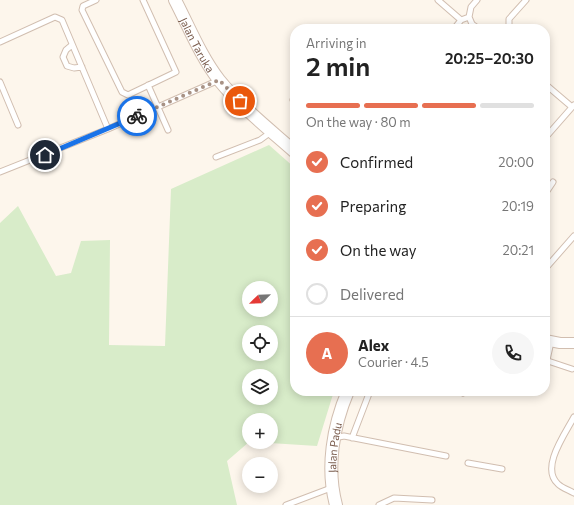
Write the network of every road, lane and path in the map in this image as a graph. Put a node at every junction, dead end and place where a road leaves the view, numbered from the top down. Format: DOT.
graph roads {
  1 [pos="96,0"];
  2 [pos="143,0"];
  3 [pos="175,0"];
  4 [pos="438,0"];
  5 [pos="477,0"];
  6 [pos="526,0"];
  7 [pos="469,17"];
  8 [pos="461,20"];
  9 [pos="458,24"];
  10 [pos="475,24"];
  11 [pos="509,24"];
  12 [pos="0,42"];
  13 [pos="72,45"];
  14 [pos="82,67"];
  15 [pos="219,80"];
  16 [pos="0,82"];
  17 [pos="148,85"];
  18 [pos="550,88"];
  19 [pos="573,106"];
  20 [pos="158,107"];
  21 [pos="18,125"];
  22 [pos="108,129"];
  23 [pos="168,130"];
  24 [pos="271,131"];
  25 [pos="550,132"];
  26 [pos="290,148"];
  27 [pos="216,157"];
  28 [pos="0,172"];
  29 [pos="553,182"];
  30 [pos="550,186"];
  31 [pos="574,236"];
  32 [pos="550,262"];
  33 [pos="550,341"];
  34 [pos="574,343"];
  35 [pos="550,361"];
  36 [pos="572,369"];
  37 [pos="346,396"];
  38 [pos="368,396"];
  39 [pos="574,417"];
  40 [pos="333,438"];
  41 [pos="352,438"];
  42 [pos="446,456"];
  43 [pos="468,463"];
  44 [pos="502,469"];
  45 [pos="331,488"];
  46 [pos="574,493"];
  47 [pos="432,500"];
  48 [pos="286,505"];
  49 [pos="336,505"];
  50 [pos="379,505"];
  1 -- 17 [label="lane"];
  2 -- 17 [label="lane"];
  3 -- 15 [label="street, Jalan Taruka"];
  4 -- 8 [label="lane"];
  5 -- 7 [label="lane"];
  6 -- 11 [label="lane"];
  7 -- 8 [label="lane"];
  7 -- 10 [label="lane"];
  8 -- 9 [label="lane"];
  12 -- 13 [label="lane"];
  13 -- 14 [label="lane"];
  13 -- 14 [label="lane"];
  14 -- 22 [label="lane"];
  15 -- 20 [label="lane"];
  15 -- 24 [label="street, Jalan Taruka"];
  16 -- 21 [label="lane"];
  17 -- 20 [label="lane"];
  18 -- 19 [label="lane"];
  19 -- 25 [label="lane"];
  20 -- 22 [label="lane"];
  20 -- 23 [label="lane"];
  22 -- 28 [label="lane"];
  24 -- 26 [label="street, Jalan Taruka"];
  24 -- 27 [label="lane"];
  29 -- 30 [label="lane"];
  31 -- 32 [label="lane"];
  33 -- 34 [label="street"];
  35 -- 36 [label="lane"];
  37 -- 40 [label="street, Jalan Padu"];
  38 -- 41 [label="lane"];
  39 -- 46 [label="lane"];
  40 -- 41 [label="lane"];
  40 -- 45 [label="street, Jalan Padu"];
  41 -- 42 [label="lane"];
  43 -- 44 [label="lane"];
  45 -- 48 [label="lane"];
  45 -- 49 [label="street, Jalan Padu"];
  47 -- 50 [label="lane"];
}
